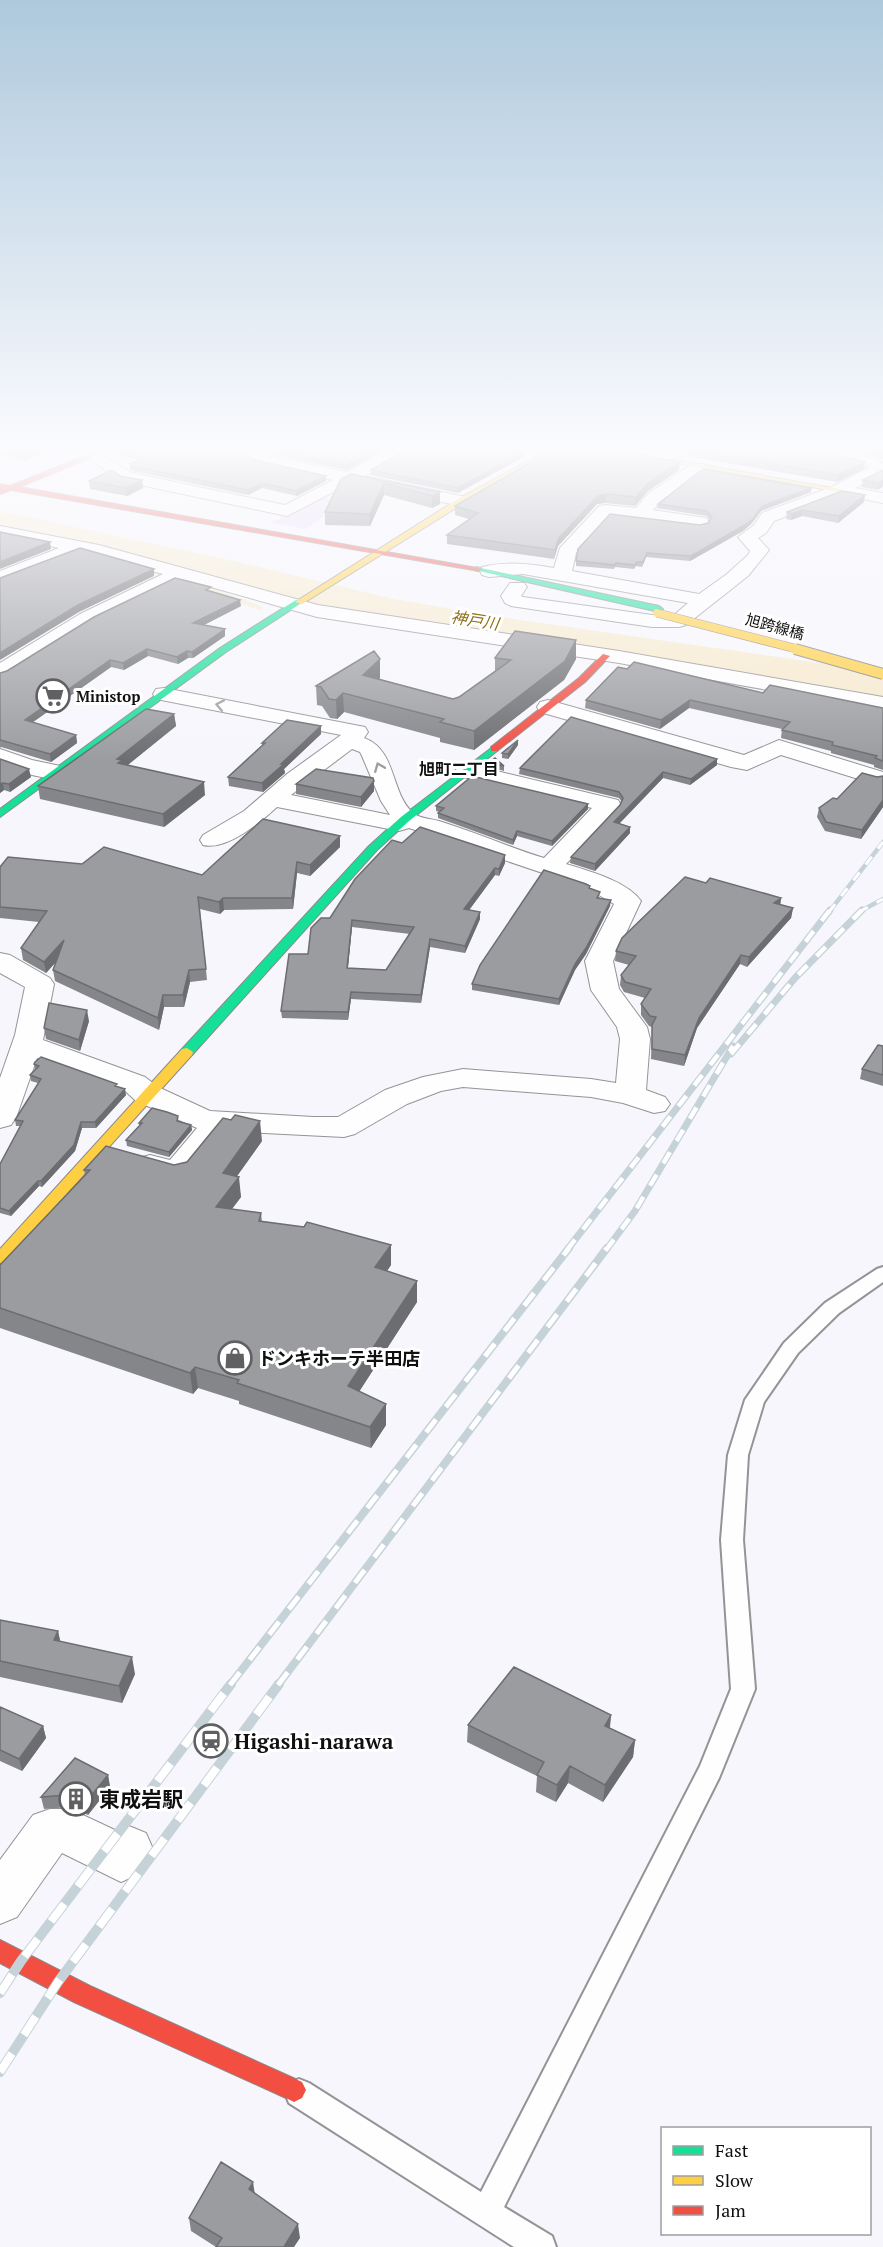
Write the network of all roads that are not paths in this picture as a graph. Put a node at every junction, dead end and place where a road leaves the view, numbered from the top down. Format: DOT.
graph roads {
  1 [pos="65,552"];
  2 [pos="102,552"];
  3 [pos="324,552"];
  4 [pos="379,552"];
  5 [pos="385,552"];
  6 [pos="567,552"];
  7 [pos="759,552"];
  8 [pos="366,560"];
  9 [pos="489,571"];
  10 [pos="175,575"];
  11 [pos="562,575"];
  12 [pos="0,578"];
  13 [pos="517,587"];
  14 [pos="703,600"];
  15 [pos="293,606"];
  16 [pos="658,611"];
  17 [pos="606,656"];
  18 [pos="883,668"];
  19 [pos="0,672"];
  20 [pos="883,674"];
  21 [pos="164,694"];
  22 [pos="883,704"];
  23 [pos="548,707"];
  24 [pos="348,740"];
  25 [pos="0,756"];
  26 [pos="467,771"];
  27 [pos="57,772"];
  28 [pos="876,777"];
  29 [pos="273,799"];
  30 [pos="0,814"];
  31 [pos="402,822"];
  32 [pos="212,840"];
  33 [pos="550,866"];
  34 [pos="0,961"];
  35 [pos="28,1045"];
  36 [pos="147,1094"];
  37 [pos="0,1118"];
  38 [pos="219,1121"];
  39 [pos="97,1150"];
  40 [pos="0,1258"];
  41 [pos="883,1273"];
  42 [pos="129,1849"];
  43 [pos="0,1900"];
  44 [pos="0,1951"];
  45 [pos="294,2090"];
  46 [pos="486,2212"];
  47 [pos="541,2247"];
  1 -- 12 [label="street"];
  2 -- 10 [label="street"];
  3 -- 8 [label="street"];
  4 -- 8 [label="street"];
  5 -- 9 [label="street"];
  6 -- 11 [label="street"];
  7 -- 14 [label="street"];
  8 -- 13 [label="street"];
  8 -- 15 [label="street"];
  9 -- 11 [label="street"];
  9 -- 16 [label="street"];
  10 -- 15 [label="street"];
  10 -- 19 [label="street"];
  11 -- 14 [label="street"];
  13 -- 14 [label="street"];
  13 -- 16 [label="street"];
  15 -- 17 [label="street"];
  15 -- 21 [label="street"];
  16 -- 18 [label="street, 旭跨線橋, bridge"];
  16 -- 20 [label="street, 旭跨線橋, bridge"];
  17 -- 22 [label="street"];
  17 -- 23 [label="street"];
  24 -- 21 [label="street, one-way"];
  21 -- 27 [label="street"];
  23 -- 26 [label="street"];
  23 -- 28 [label="street"];
  24 -- 29 [label="street"];
  31 -- 24 [label="street, one-way"];
  25 -- 27 [label="street"];
  26 -- 31 [label="street"];
  26 -- 33 [label="street"];
  27 -- 30 [label="street"];
  29 -- 31 [label="street"];
  29 -- 32 [label="street"];
  31 -- 33 [label="street"];
  31 -- 36 [label="street"];
  33 -- 38 [label="street"];
  34 -- 35 [label="street"];
  35 -- 36 [label="street"];
  35 -- 37 [label="street"];
  36 -- 38 [label="street"];
  36 -- 39 [label="street"];
  38 -- 39 [label="street"];
  39 -- 40 [label="street"];
  41 -- 46 [label="lane"];
  42 -- 43 [label="street"];
  44 -- 45 [label="street"];
  45 -- 46 [label="lane"];
  46 -- 47 [label="lane"];
}
